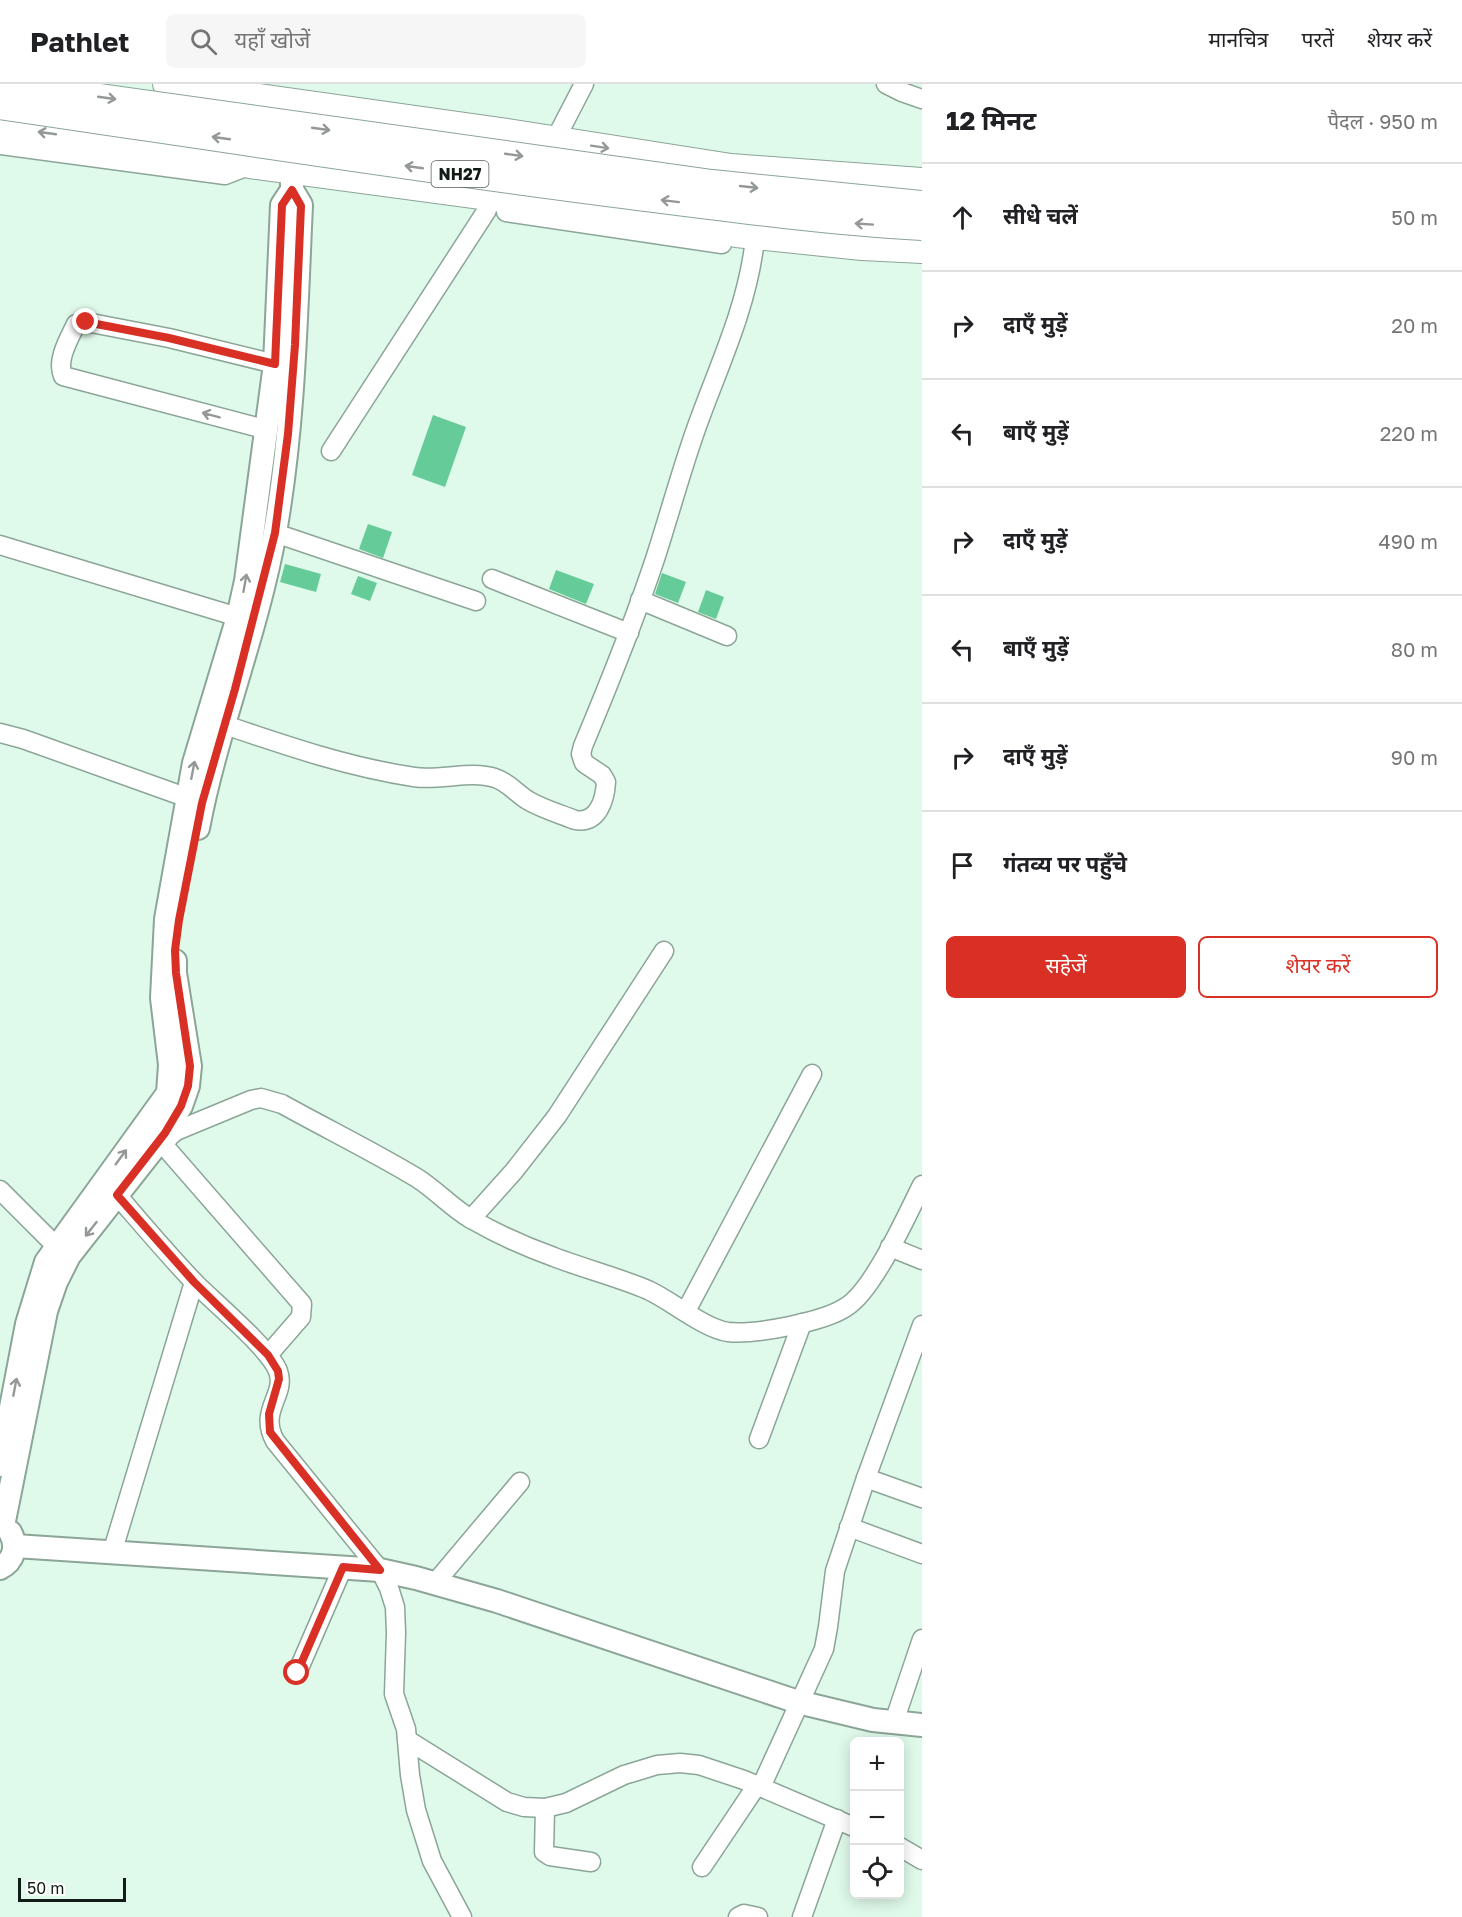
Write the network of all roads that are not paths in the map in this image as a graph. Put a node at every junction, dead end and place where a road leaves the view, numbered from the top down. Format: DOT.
graph roads {
  1 [pos="8,84"];
  2 [pos="166,84"];
  3 [pos="584,84"];
  4 [pos="886,84"];
  5 [pos="292,93"];
  6 [pos="922,99"];
  7 [pos="0,106"];
  8 [pos="0,126"];
  9 [pos="555,140"];
  10 [pos="0,145"];
  11 [pos="250,165"];
  12 [pos="299,178"];
  13 [pos="922,181"];
  14 [pos="922,204"];
  15 [pos="487,210"];
  16 [pos="922,227"];
  17 [pos="754,247"];
  18 [pos="922,250"];
  19 [pos="922,262"];
  20 [pos="275,364"];
  21 [pos="268,430"];
  22 [pos="331,451"];
  23 [pos="275,533"];
  24 [pos="0,545"];
  25 [pos="492,579"];
  26 [pos="640,600"];
  27 [pos="476,601"];
  28 [pos="238,617"];
  29 [pos="629,633"];
  30 [pos="727,636"];
  31 [pos="225,725"];
  32 [pos="0,734"];
  33 [pos="188,798"];
  34 [pos="664,951"];
  35 [pos="812,1074"];
  36 [pos="922,1185"];
  37 [pos="0,1190"];
  38 [pos="117,1195"];
  39 [pos="471,1219"];
  40 [pos="57,1247"];
  41 [pos="890,1247"];
  42 [pos="922,1260"];
  43 [pos="194,1282"];
  44 [pos="686,1311"];
  45 [pos="802,1323"];
  46 [pos="922,1325"];
  47 [pos="268,1355"];
  48 [pos="913,1373"];
  49 [pos="759,1439"];
  50 [pos="0,1465"];
  51 [pos="866,1478"];
  52 [pos="520,1482"];
  53 [pos="922,1498"];
  54 [pos="2,1525"];
  55 [pos="849,1527"];
  56 [pos="15,1545"];
  57 [pos="112,1553"];
  58 [pos="922,1554"];
  59 [pos="343,1567"];
  60 [pos="0,1568"];
  61 [pos="380,1570"];
  62 [pos="435,1583"];
  63 [pos="922,1638"];
  64 [pos="297,1673"];
  65 [pos="798,1702"];
  66 [pos="894,1722"];
  67 [pos="922,1725"];
  68 [pos="409,1742"];
  69 [pos="759,1786"];
  70 [pos="545,1808"];
  71 [pos="837,1819"];
  72 [pos="850,1825"];
  73 [pos="904,1849"];
  74 [pos="922,1860"];
  75 [pos="591,1862"];
  76 [pos="702,1867"];
  77 [pos="462,1917"];
  78 [pos="738,1917"];
  79 [pos="758,1917"];
  80 [pos="802,1917"];
  1 -- 14 [label="highway, NH27, one-way, bridge"];
  2 -- 5 [label="highway"];
  3 -- 9 [label="street"];
  4 -- 6 [label="street"];
  5 -- 9 [label="highway"];
  5 -- 12 [label="main road"];
  16 -- 7 [label="highway, NH27, one-way, bridge"];
  11 -- 8 [label="highway, one-way"];
  9 -- 13 [label="highway, one-way"];
  10 -- 11 [label="street"];
  11 -- 12 [label="highway"];
  12 -- 15 [label="street"];
  12 -- 18 [label="highway"];
  12 -- 20 [label="main road"];
  12 -- 23 [label="main road"];
  15 -- 17 [label="street"];
  15 -- 22 [label="street"];
  17 -- 19 [label="street"];
  17 -- 26 [label="street"];
  20 -- 21 [label="main road"];
  21 -- 20 [label="street, one-way"];
  28 -- 21 [label="main road, one-way"];
  23 -- 27 [label="street"];
  23 -- 31 [label="main road"];
  24 -- 28 [label="street"];
  25 -- 29 [label="street"];
  26 -- 29 [label="street"];
  26 -- 30 [label="street"];
  33 -- 28 [label="main road, one-way"];
  29 -- 31 [label="street"];
  31 -- 38 [label="main road"];
  32 -- 33 [label="street"];
  40 -- 33 [label="main road, one-way"];
  34 -- 39 [label="street"];
  35 -- 44 [label="street"];
  36 -- 41 [label="street"];
  37 -- 40 [label="street"];
  38 -- 43 [label="street"];
  38 -- 54 [label="main road, one-way"];
  39 -- 44 [label="street"];
  39 -- 47 [label="street"];
  50 -- 40 [label="main road, one-way"];
  41 -- 42 [label="street"];
  41 -- 45 [label="street"];
  43 -- 47 [label="street"];
  43 -- 57 [label="street"];
  44 -- 45 [label="street"];
  45 -- 49 [label="street"];
  46 -- 48 [label="street"];
  47 -- 61 [label="street"];
  48 -- 51 [label="street"];
  51 -- 53 [label="street"];
  51 -- 55 [label="street"];
  52 -- 62 [label="street"];
  54 -- 56 [label="main road"];
  55 -- 58 [label="street"];
  55 -- 65 [label="street"];
  56 -- 57 [label="main road"];
  56 -- 60 [label="main road"];
  57 -- 59 [label="main road"];
  59 -- 61 [label="main road"];
  59 -- 64 [label="street"];
  61 -- 62 [label="main road"];
  61 -- 68 [label="street"];
  62 -- 65 [label="main road"];
  63 -- 66 [label="street"];
  65 -- 66 [label="main road"];
  65 -- 69 [label="street"];
  66 -- 67 [label="main road"];
  68 -- 70 [label="street"];
  68 -- 77 [label="street"];
  69 -- 70 [label="street"];
  69 -- 71 [label="street"];
  69 -- 76 [label="street"];
  70 -- 75 [label="street"];
  71 -- 72 [label="street"];
  71 -- 80 [label="street"];
  73 -- 74 [label="street"];
  78 -- 79 [label="street"];
}
